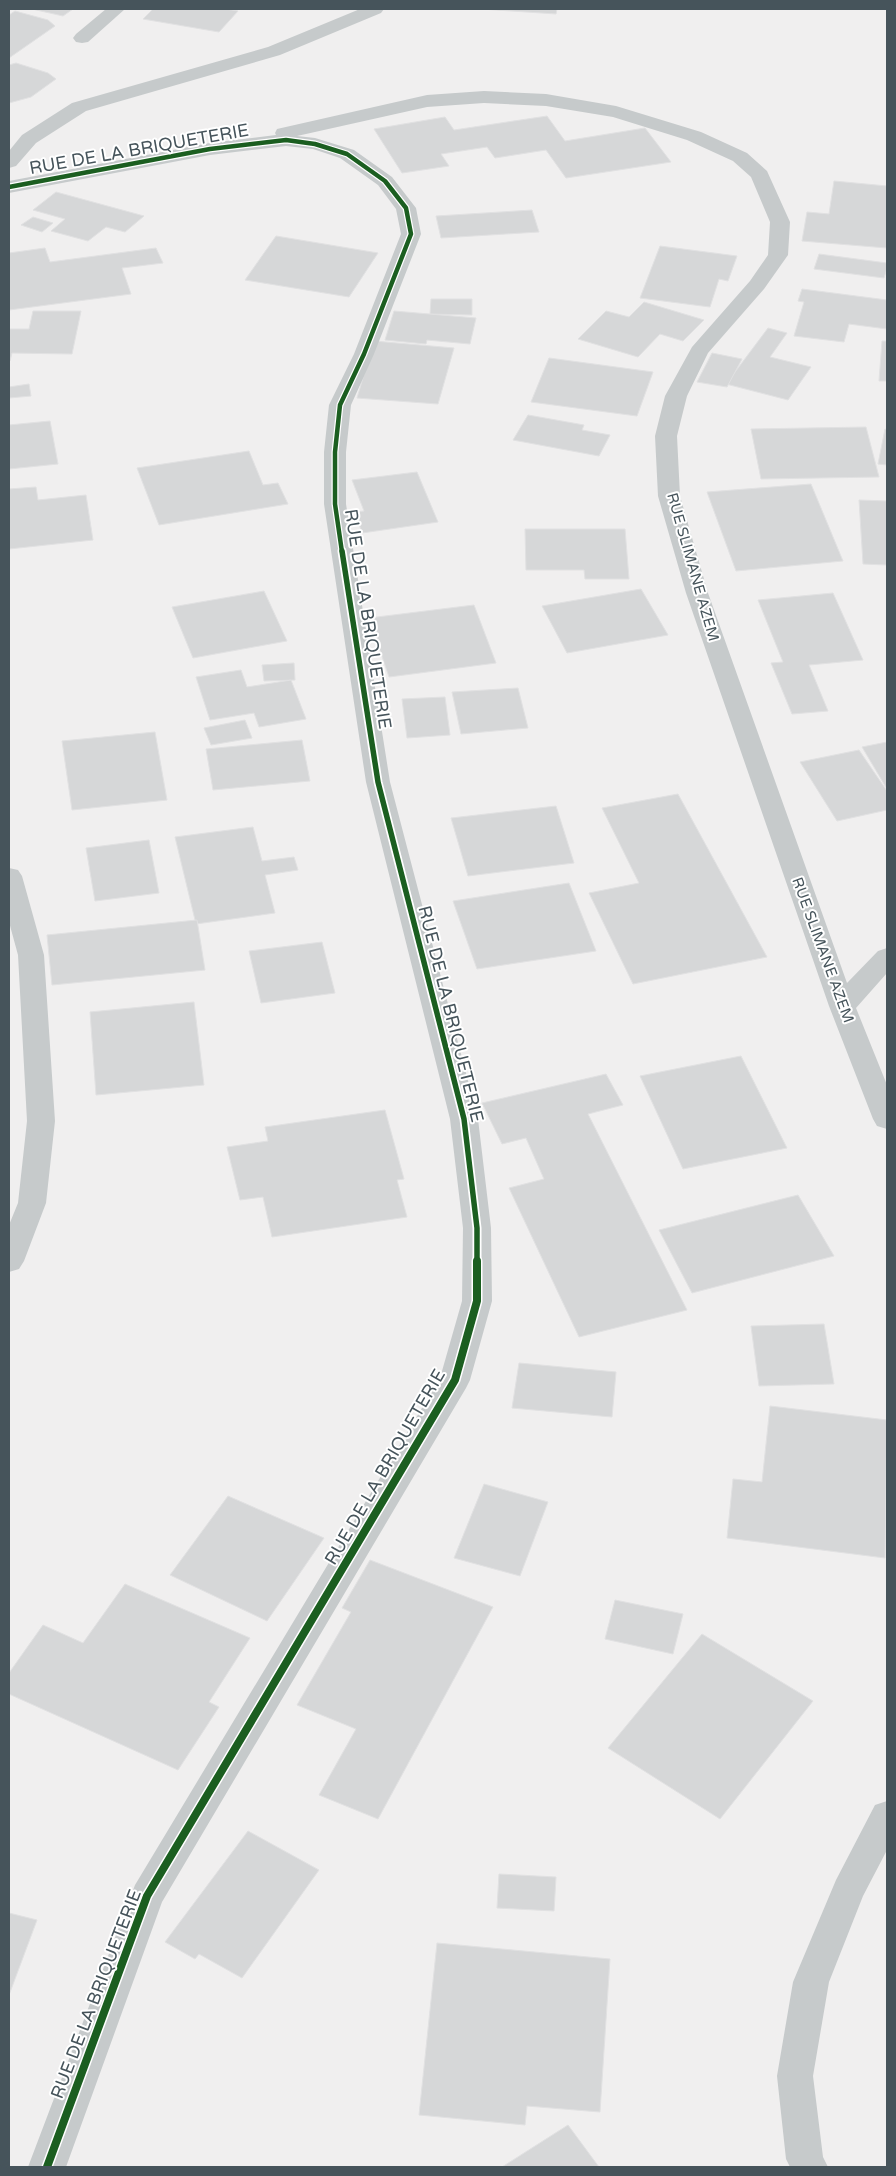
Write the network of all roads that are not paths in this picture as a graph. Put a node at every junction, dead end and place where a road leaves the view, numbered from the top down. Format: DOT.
graph roads {
  1 [pos="116,9"];
  2 [pos="375,9"];
  3 [pos="82,38"];
  4 [pos="210,149"];
  5 [pos="9,162"];
  6 [pos="9,187"];
  7 [pos="9,876"];
  8 [pos="887,957"];
  9 [pos="842,1006"];
  10 [pos="887,1118"];
  11 [pos="9,1261"];
  12 [pos="887,1816"];
  13 [pos="47,2167"];
  14 [pos="809,2167"];
  1 -- 3 [label="street"];
  2 -- 5 [label="street"];
  4 -- 6 [label="street, RUE DE LA BRIQUETERIE"];
  4 -- 9 [label="street, RUE SLIMANE AZEM"];
  4 -- 13 [label="street, RUE DE LA BRIQUETERIE"];
  7 -- 11 [label="street"];
  8 -- 9 [label="street"];
  9 -- 10 [label="street, RUE SLIMANE AZEM"];
  12 -- 14 [label="street"];
}
